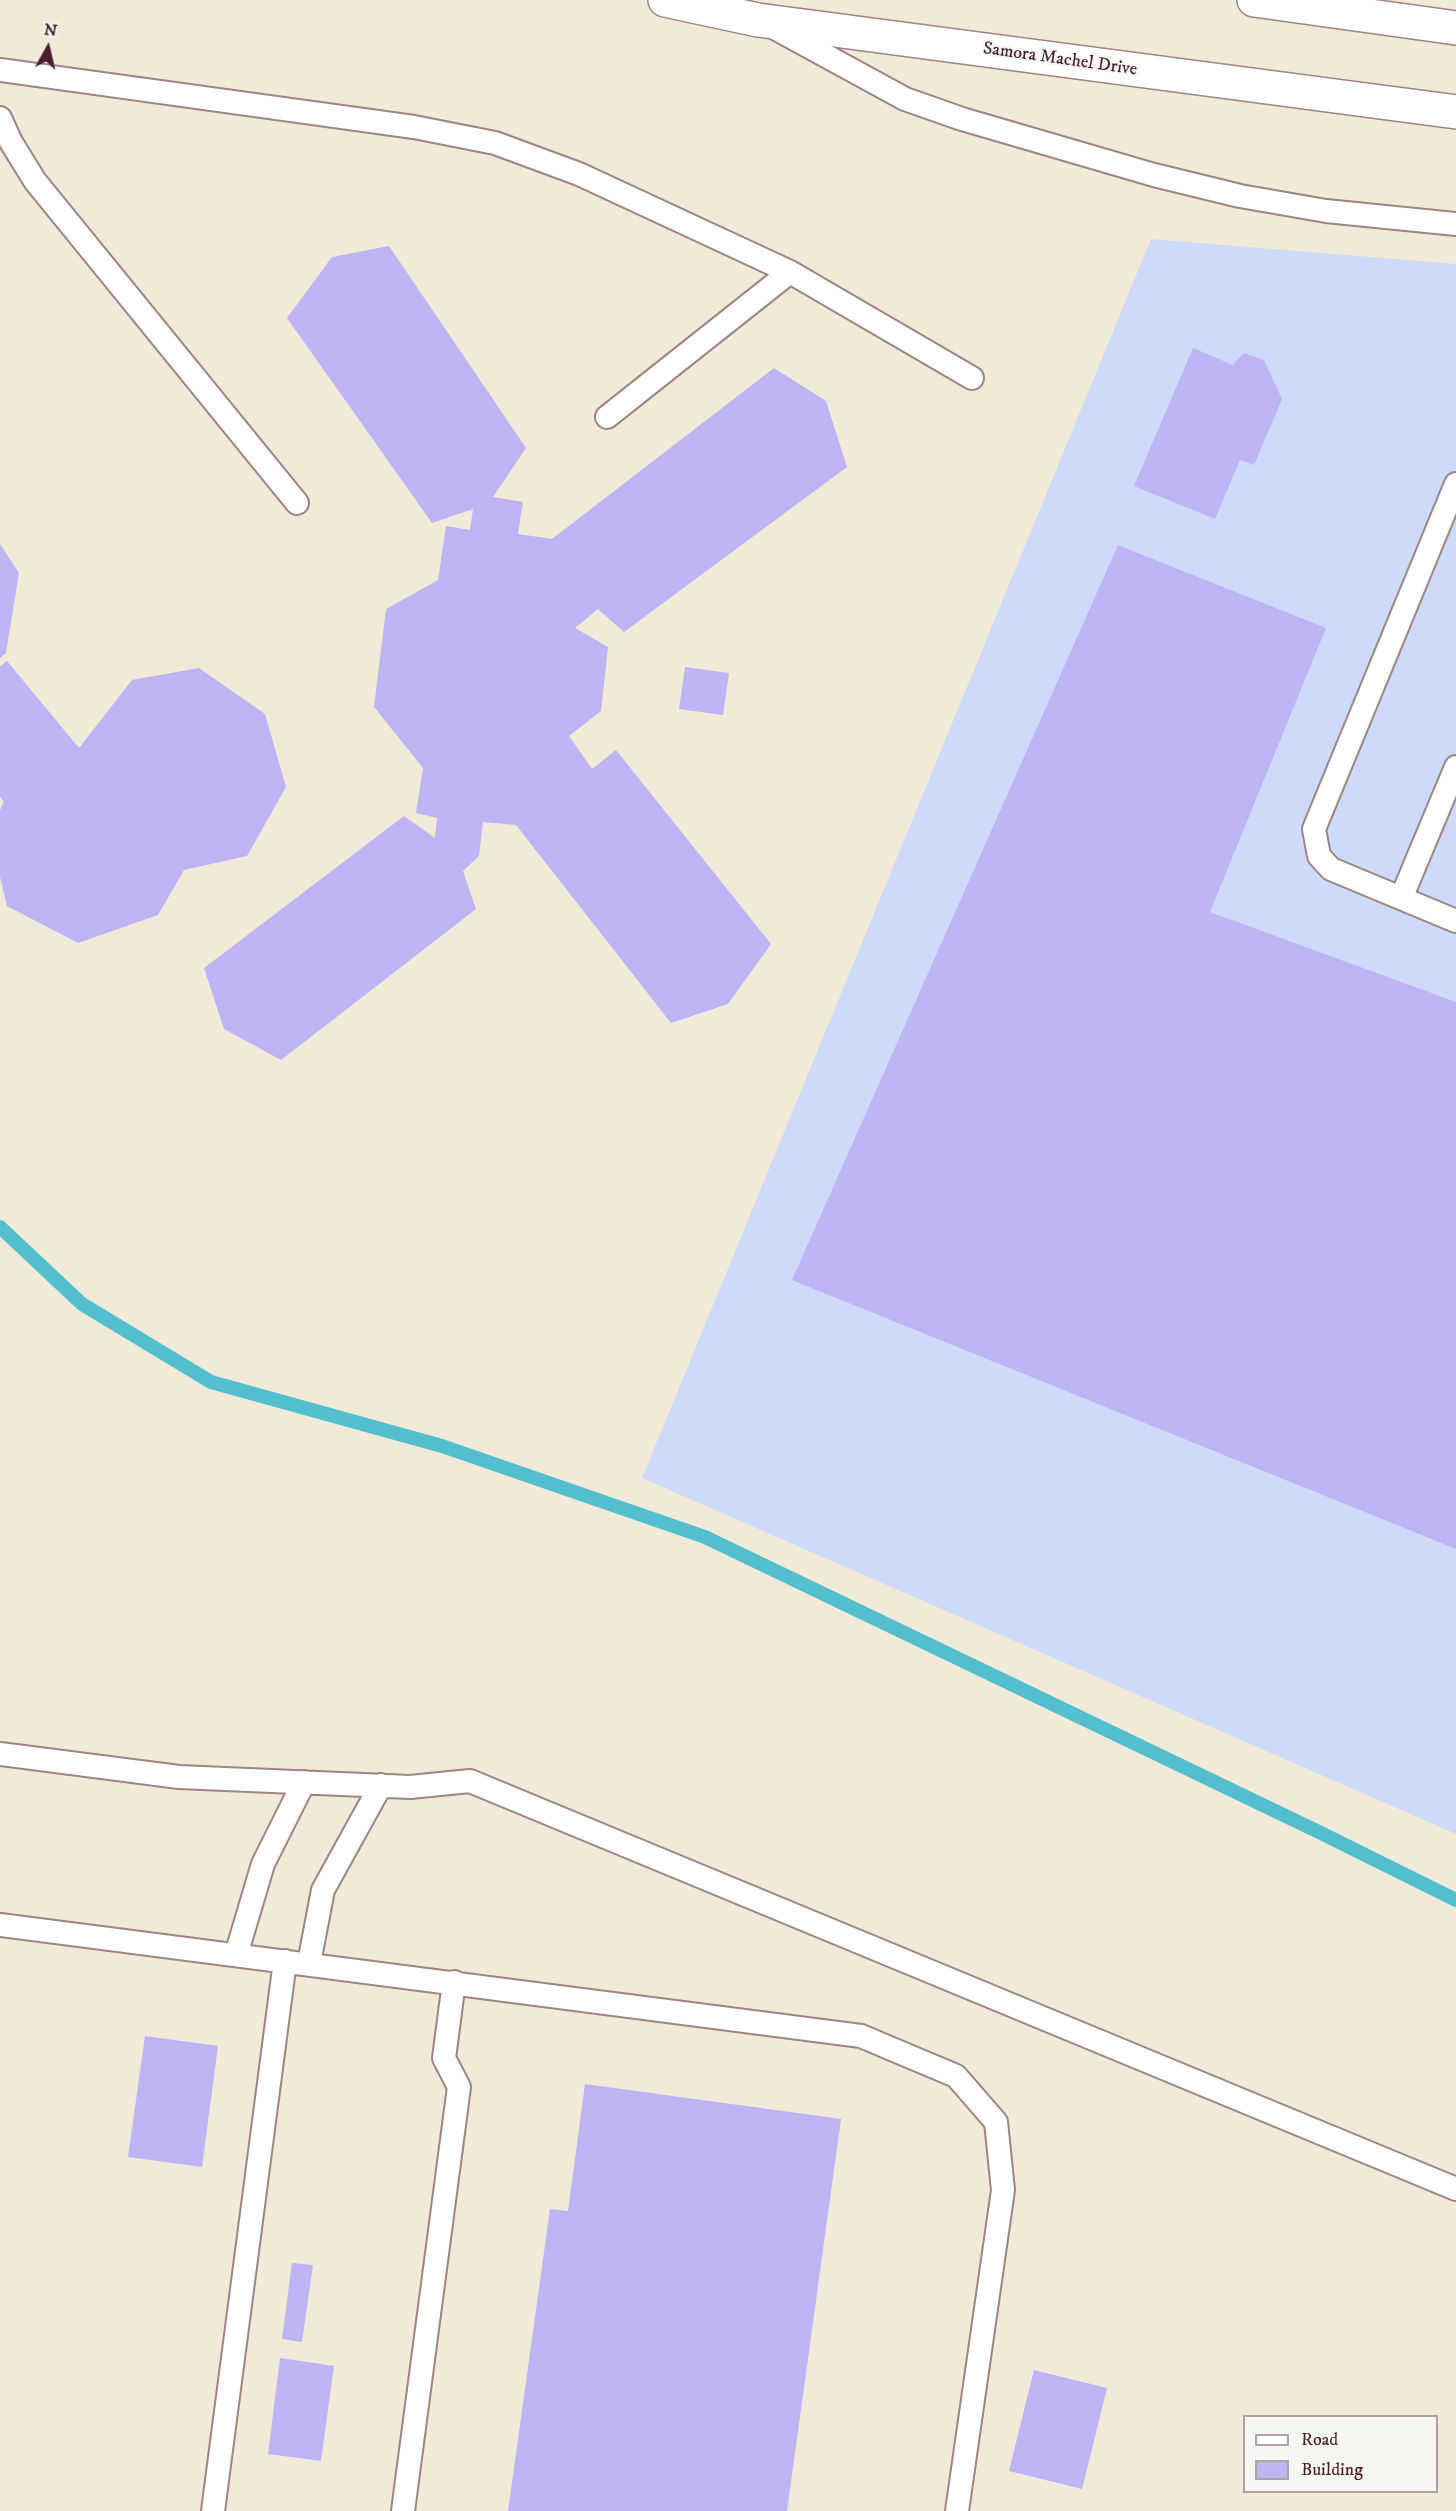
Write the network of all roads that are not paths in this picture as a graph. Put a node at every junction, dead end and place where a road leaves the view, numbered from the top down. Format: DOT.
graph roads {
  1 [pos="665,0"];
  2 [pos="1254,0"];
  3 [pos="758,20"];
  4 [pos="1456,28"];
  5 [pos="0,70"];
  6 [pos="1456,112"];
  7 [pos="0,118"];
  8 [pos="1456,224"];
  9 [pos="790,272"];
  10 [pos="972,378"];
  11 [pos="608,417"];
  12 [pos="1456,484"];
  13 [pos="297,502"];
  14 [pos="1456,767"];
  15 [pos="1402,897"];
  16 [pos="1456,921"];
  17 [pos="0,1754"];
  18 [pos="303,1782"];
  19 [pos="381,1785"];
  20 [pos="0,1925"];
  21 [pos="236,1955"];
  22 [pos="285,1960"];
  23 [pos="309,1963"];
  24 [pos="454,1982"];
  25 [pos="1456,2189"];
  26 [pos="213,2511"];
  27 [pos="402,2511"];
  28 [pos="957,2511"];
  1 -- 3 [label="main road, Samora Machel Drive"];
  2 -- 4 [label="main road"];
  3 -- 6 [label="main road, Samora Machel Drive"];
  3 -- 8 [label="lane"];
  5 -- 9 [label="lane"];
  7 -- 13 [label="lane"];
  9 -- 10 [label="lane"];
  9 -- 11 [label="lane"];
  12 -- 15 [label="lane"];
  14 -- 15 [label="lane"];
  15 -- 16 [label="lane"];
  17 -- 18 [label="lane"];
  18 -- 19 [label="lane"];
  18 -- 21 [label="lane"];
  19 -- 23 [label="lane"];
  19 -- 25 [label="lane"];
  20 -- 21 [label="lane"];
  21 -- 22 [label="lane"];
  22 -- 23 [label="lane"];
  22 -- 26 [label="lane"];
  23 -- 24 [label="lane"];
  24 -- 27 [label="lane"];
  24 -- 28 [label="lane"];
}
